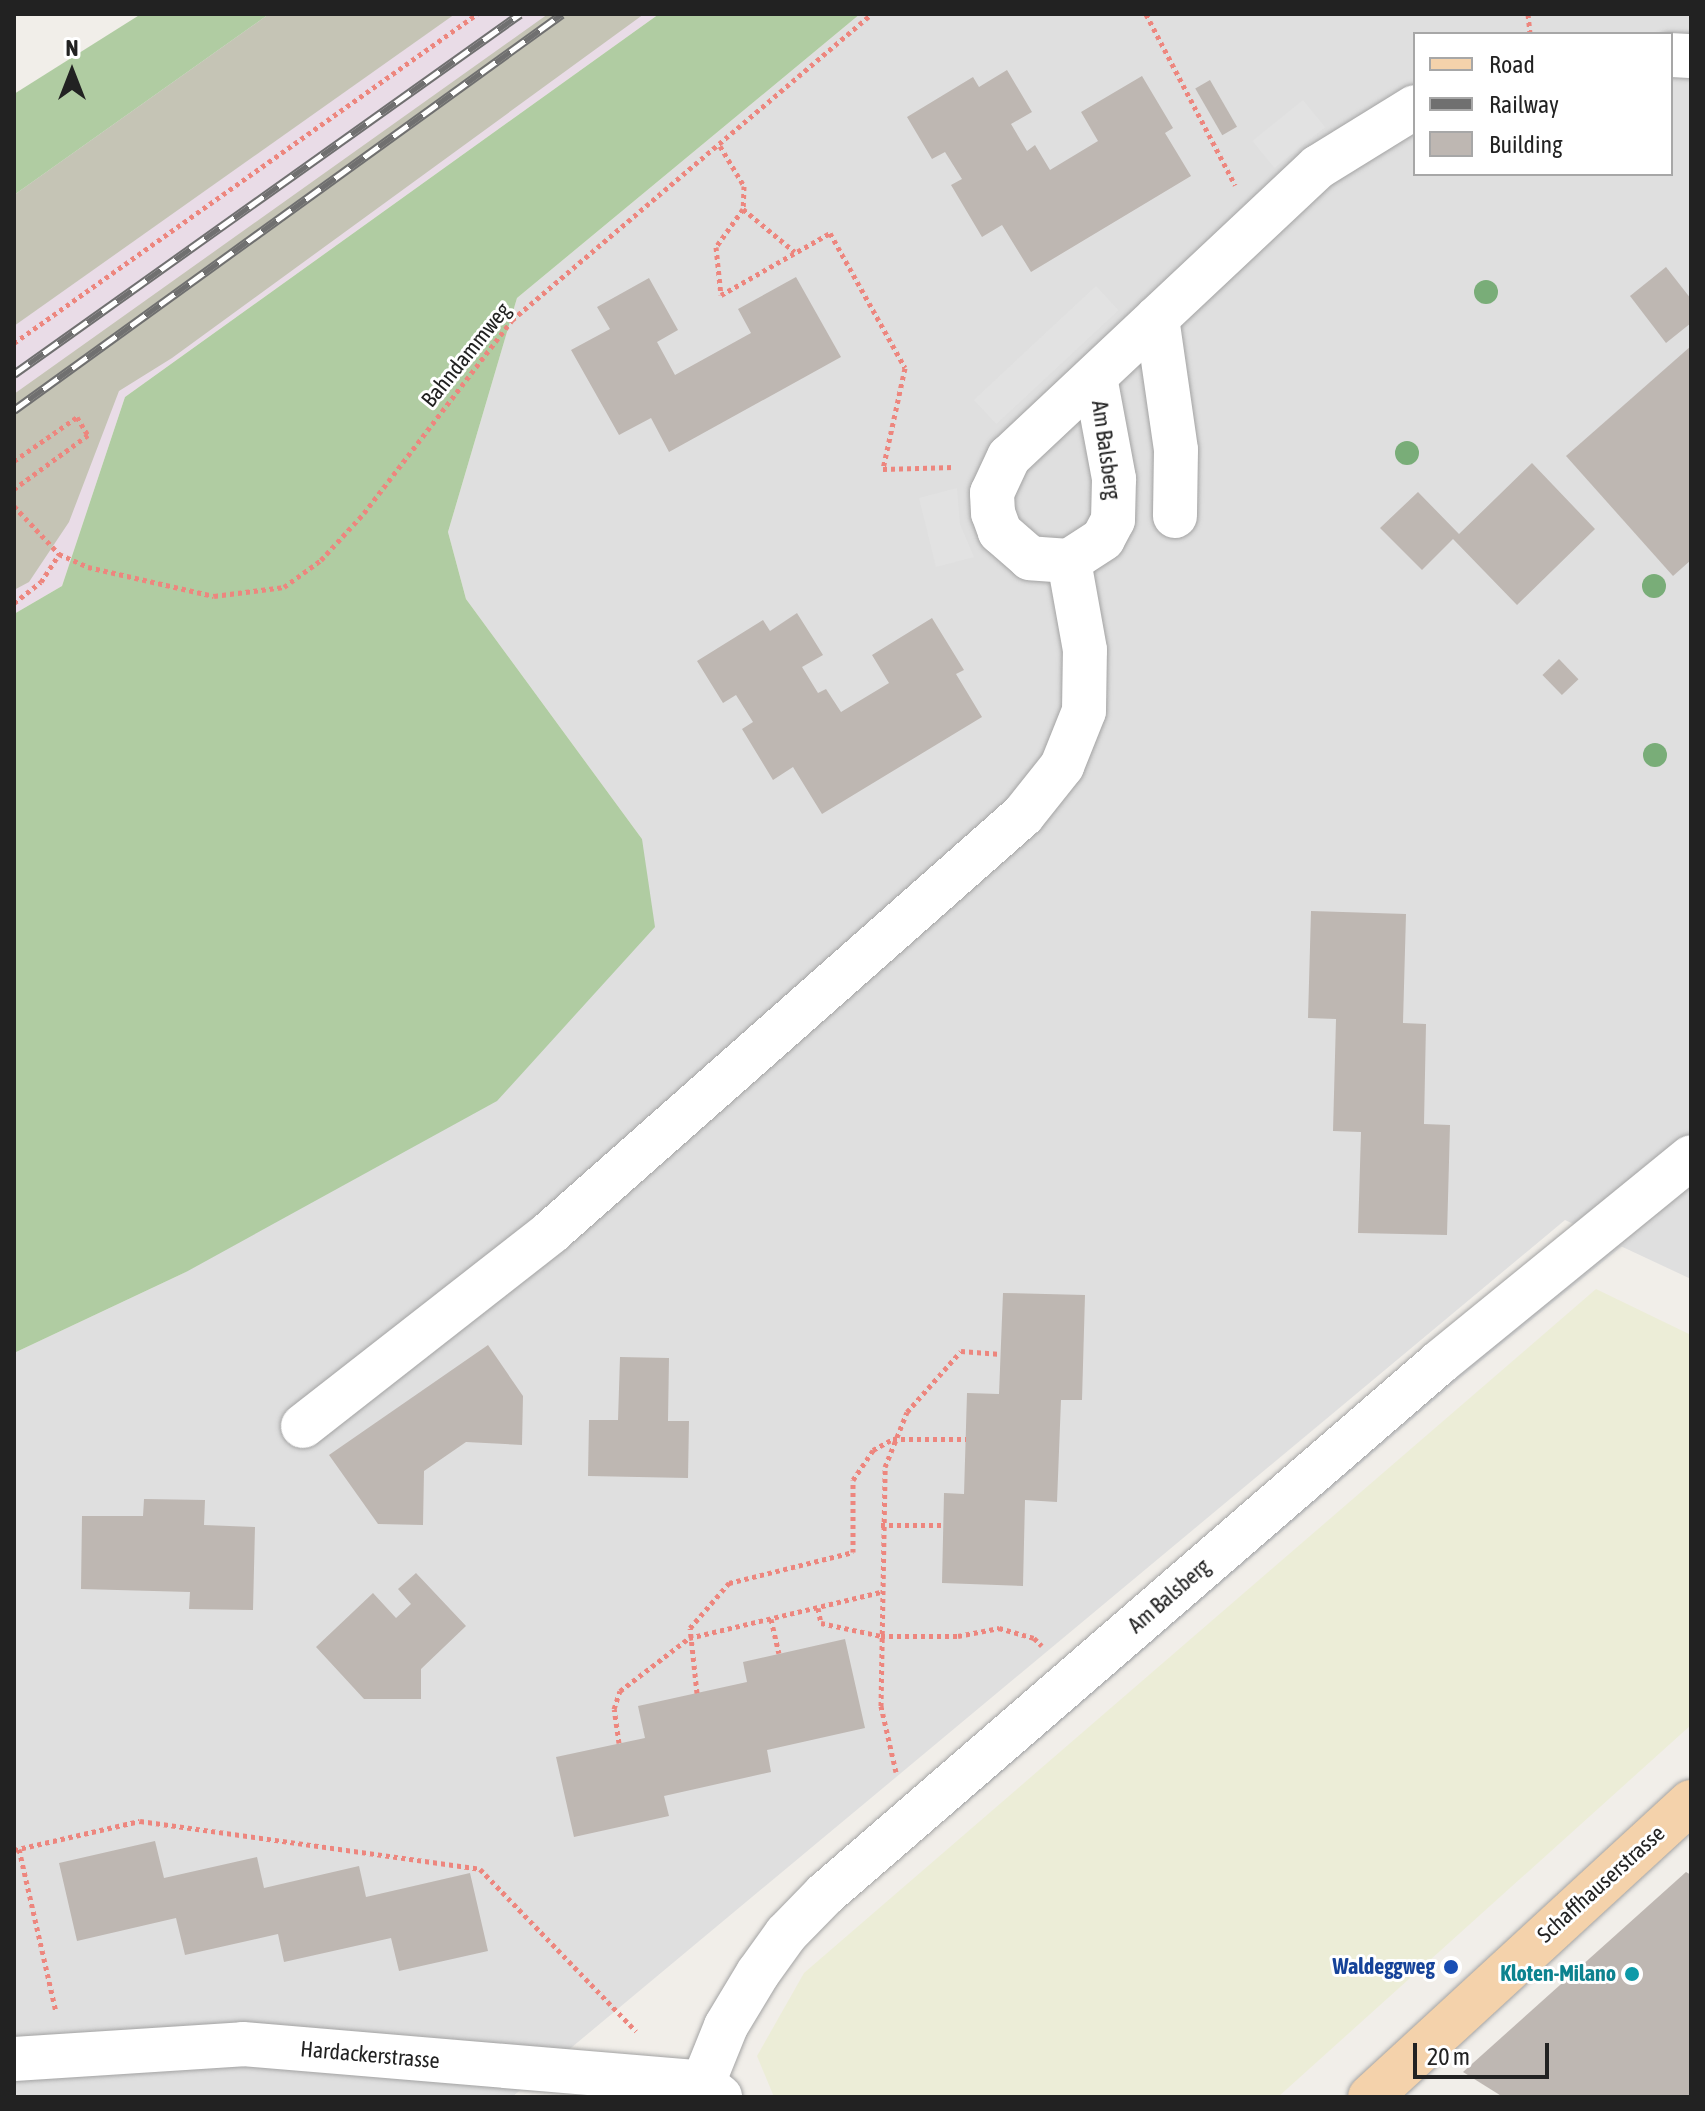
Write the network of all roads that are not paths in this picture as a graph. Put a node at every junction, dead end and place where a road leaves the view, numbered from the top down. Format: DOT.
graph roads {
  1 [pos="1413,108"];
  2 [pos="1157,318"];
  3 [pos="1095,377"];
  4 [pos="1175,516"];
  5 [pos="1069,561"];
  6 [pos="1691,1157"];
  7 [pos="303,1426"];
  8 [pos="1691,1802"];
  9 [pos="14,2059"];
  10 [pos="711,2090"];
  11 [pos="1370,2097"];
  1 -- 2 [label="street, Am Balsberg"];
  2 -- 3 [label="street, Am Balsberg"];
  2 -- 4 [label="street"];
  3 -- 5 [label="street, Am Balsberg"];
  3 -- 5 [label="street, Am Balsberg"];
  5 -- 7 [label="street"];
  6 -- 10 [label="street, Am Balsberg"];
  8 -- 11 [label="main road, Schaffhauserstrasse"];
  9 -- 10 [label="street, Hardackerstrasse"];
}
